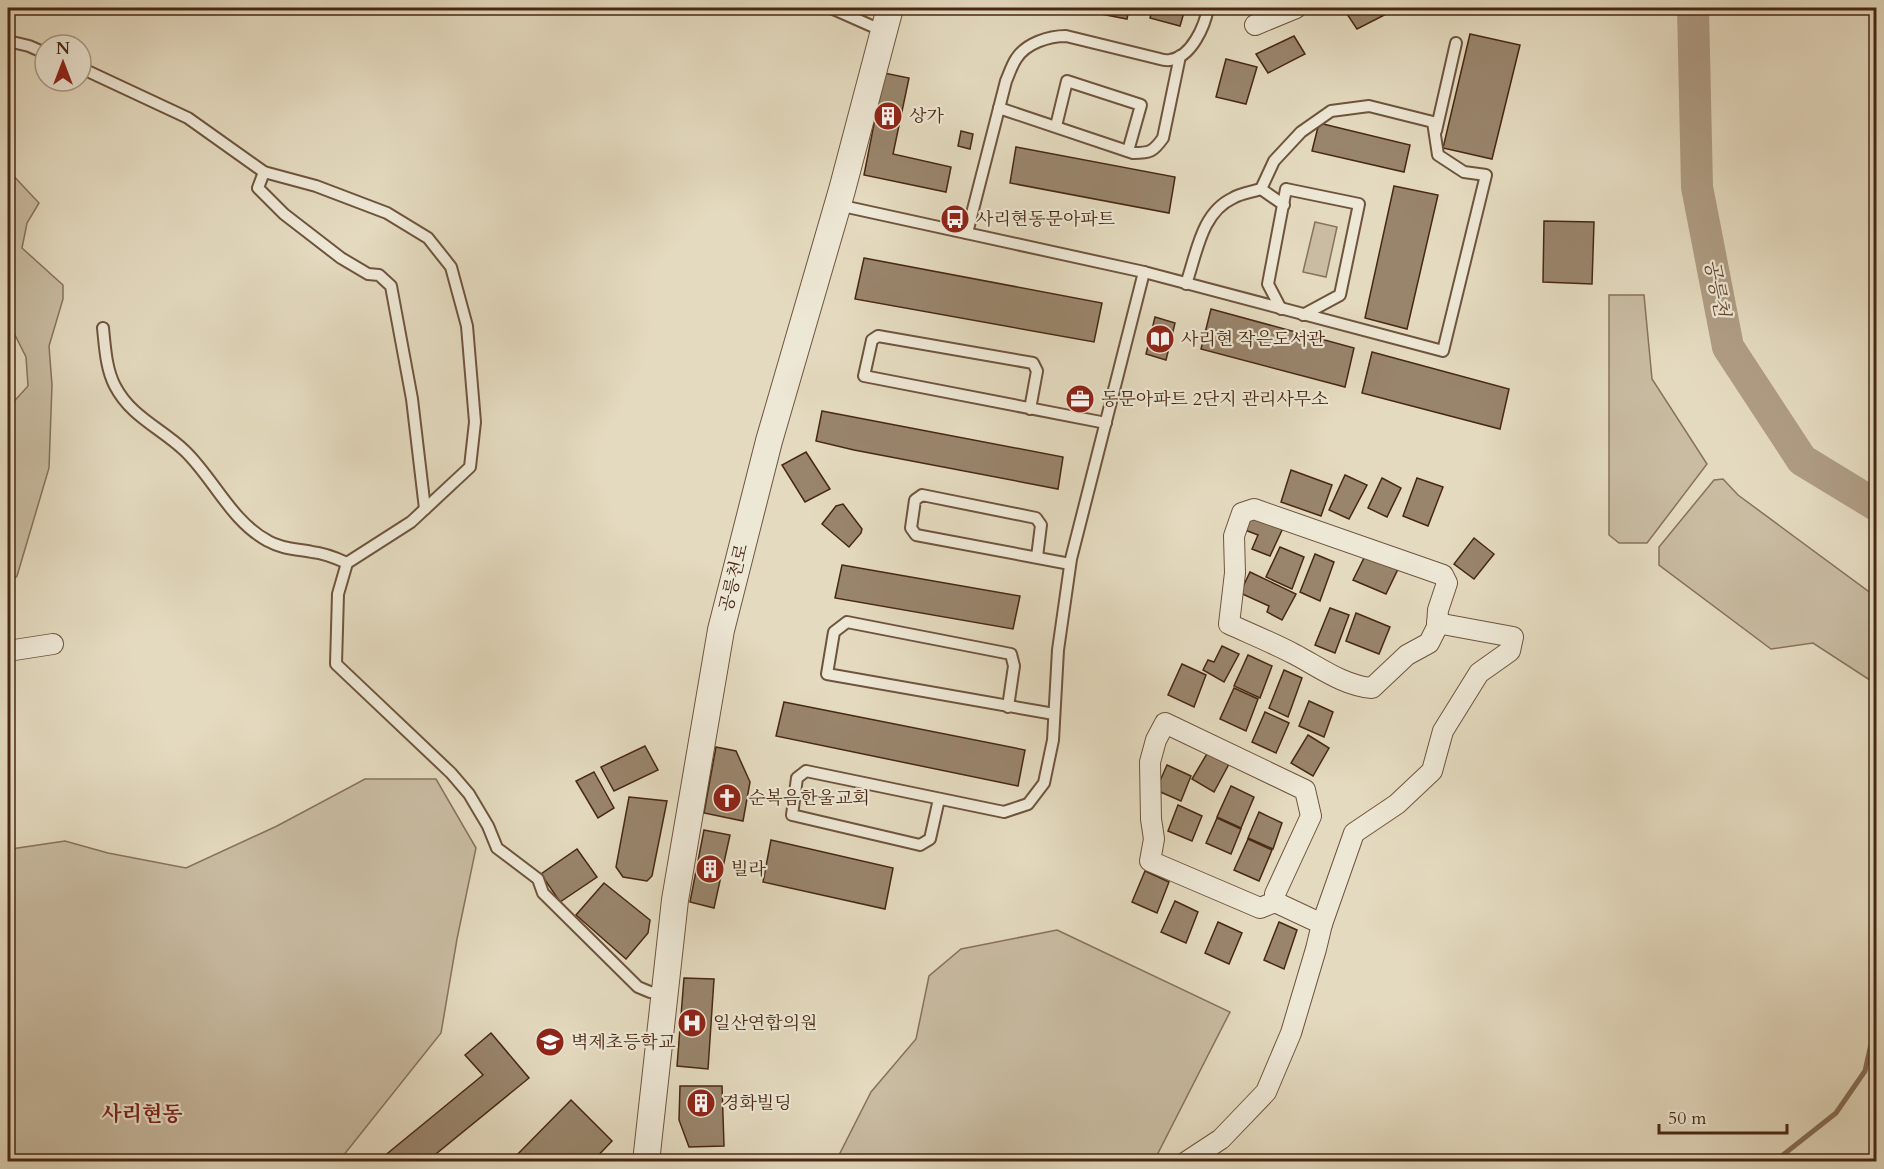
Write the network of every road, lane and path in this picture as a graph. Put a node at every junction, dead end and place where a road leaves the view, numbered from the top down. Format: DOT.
graph roads {
  1 [pos="831,8"];
  2 [pos="1208,8"];
  3 [pos="1296,8"];
  4 [pos="887,20"];
  5 [pos="1255,25"];
  6 [pos="8,41"];
  7 [pos="1456,43"];
  8 [pos="33,48"];
  9 [pos="1180,56"];
  10 [pos="93,74"];
  11 [pos="999,108"];
  12 [pos="1056,126"];
  13 [pos="1435,134"];
  14 [pos="1128,151"];
  15 [pos="264,172"];
  16 [pos="1261,189"];
  17 [pos="838,205"];
  18 [pos="1284,205"];
  19 [pos="967,233"];
  20 [pos="1144,272"];
  21 [pos="1186,284"];
  22 [pos="1281,309"];
  23 [pos="1304,315"];
  24 [pos="103,328"];
  25 [pos="1030,409"];
  26 [pos="1106,423"];
  27 [pos="425,509"];
  28 [pos="1037,557"];
  29 [pos="347,563"];
  30 [pos="1070,564"];
  31 [pos="1437,623"];
  32 [pos="53,644"];
  33 [pos="8,651"];
  34 [pos="1008,706"];
  35 [pos="1054,714"];
  36 [pos="939,798"];
  37 [pos="1275,902"];
  38 [pos="1322,924"];
  39 [pos="665,993"];
  40 [pos="646,1161"];
  41 [pos="1186,1161"];
  1 -- 4 [label="lane"];
  2 -- 9 [label="lane"];
  3 -- 5 [label="street"];
  4 -- 17 [label="street, 공릉천로"];
  6 -- 8 [label="lane"];
  7 -- 13 [label="lane"];
  9 -- 11 [label="lane"];
  9 -- 14 [label="lane"];
  10 -- 15 [label="lane"];
  11 -- 12 [label="lane"];
  11 -- 19 [label="lane"];
  12 -- 14 [label="lane"];
  12 -- 14 [label="lane"];
  13 -- 16 [label="lane"];
  13 -- 23 [label="lane"];
  15 -- 27 [label="lane"];
  15 -- 27 [label="lane"];
  16 -- 18 [label="lane"];
  16 -- 21 [label="lane"];
  17 -- 19 [label="lane"];
  17 -- 39 [label="street, 공릉천로"];
  18 -- 22 [label="lane"];
  18 -- 23 [label="lane"];
  19 -- 20 [label="lane"];
  20 -- 21 [label="lane"];
  20 -- 26 [label="lane"];
  21 -- 22 [label="lane"];
  22 -- 23 [label="lane"];
  24 -- 29 [label="lane"];
  25 -- 25 [label="lane"];
  25 -- 26 [label="lane"];
  26 -- 30 [label="lane"];
  27 -- 29 [label="lane"];
  28 -- 28 [label="lane"];
  28 -- 30 [label="lane"];
  29 -- 39 [label="lane"];
  30 -- 35 [label="lane"];
  31 -- 31 [label="street"];
  31 -- 38 [label="street"];
  32 -- 33 [label="street"];
  34 -- 34 [label="lane"];
  34 -- 35 [label="lane"];
  35 -- 36 [label="lane"];
  36 -- 36 [label="lane"];
  37 -- 37 [label="street"];
  37 -- 38 [label="street"];
  38 -- 41 [label="street"];
  39 -- 40 [label="street, 공릉천로"];
}
